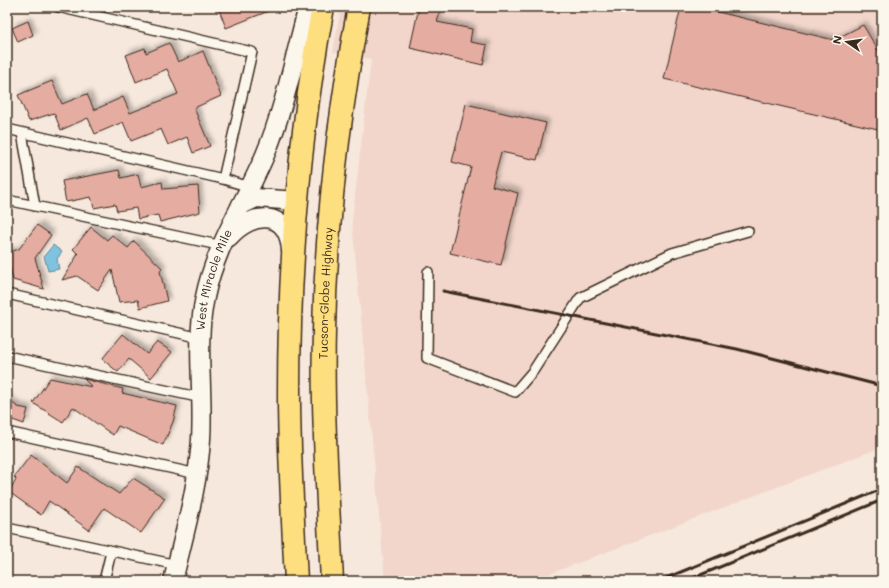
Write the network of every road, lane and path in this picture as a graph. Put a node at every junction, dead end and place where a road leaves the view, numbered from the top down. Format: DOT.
graph roads {
  1 [pos="58,7"];
  2 [pos="308,7"];
  3 [pos="323,7"];
  4 [pos="359,7"];
  5 [pos="310,84"];
  6 [pos="345,89"];
  7 [pos="7,129"];
  8 [pos="22,133"];
  9 [pos="337,154"];
  10 [pos="223,179"];
  11 [pos="250,187"];
  12 [pos="7,200"];
  13 [pos="297,201"];
  14 [pos="241,205"];
  15 [pos="35,206"];
  16 [pos="748,231"];
  17 [pos="223,246"];
  18 [pos="428,272"];
  19 [pos="292,276"];
  20 [pos="8,295"];
  21 [pos="201,338"];
  22 [pos="7,356"];
  23 [pos="202,398"];
  24 [pos="7,432"];
  25 [pos="197,474"];
  26 [pos="7,528"];
  27 [pos="111,552"];
  28 [pos="175,573"];
  29 [pos="104,581"];
  30 [pos="296,581"];
  31 [pos="332,581"];
  1 -- 10 [label="lane"];
  2 -- 11 [label="street, West Miracle Mile"];
  3 -- 5 [label="highway"];
  4 -- 6 [label="highway, Tucson-Globe Highway"];
  5 -- 6 [label="highway"];
  5 -- 13 [label="highway"];
  6 -- 9 [label="highway, Tucson-Globe Highway"];
  7 -- 8 [label="lane"];
  8 -- 10 [label="lane"];
  8 -- 15 [label="lane"];
  9 -- 13 [label="highway"];
  9 -- 31 [label="highway, Tucson-Globe Highway"];
  10 -- 11 [label="lane"];
  11 -- 14 [label="street, West Miracle Mile"];
  12 -- 15 [label="lane"];
  13 -- 14 [label="street"];
  13 -- 19 [label="highway"];
  14 -- 17 [label="street, West Miracle Mile"];
  15 -- 17 [label="lane"];
  16 -- 18 [label="lane"];
  17 -- 19 [label="street"];
  17 -- 21 [label="street, West Miracle Mile"];
  19 -- 30 [label="highway"];
  20 -- 21 [label="lane"];
  21 -- 23 [label="street, West Miracle Mile"];
  22 -- 23 [label="lane"];
  23 -- 25 [label="street, West Miracle Mile"];
  24 -- 25 [label="lane"];
  25 -- 28 [label="street, West Miracle Mile"];
  26 -- 27 [label="lane"];
  27 -- 28 [label="lane"];
  27 -- 29 [label="lane"];
}
